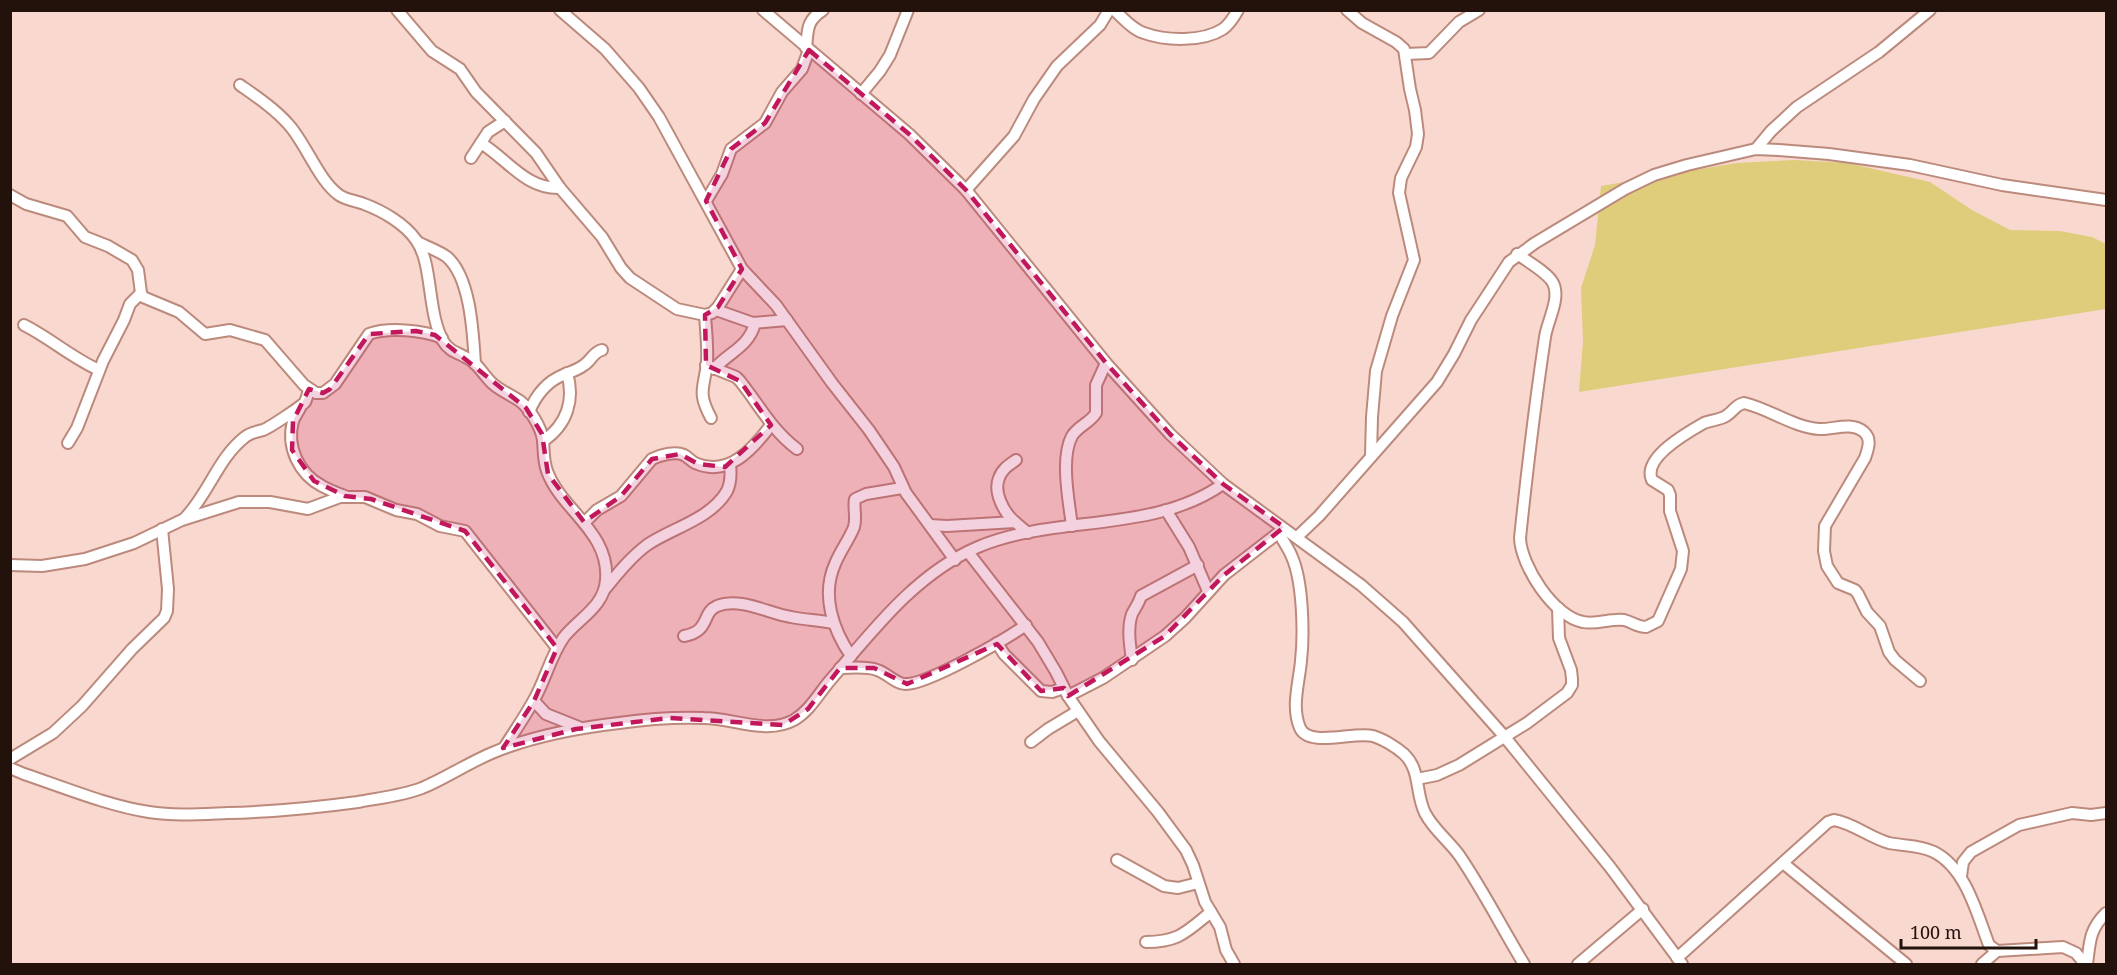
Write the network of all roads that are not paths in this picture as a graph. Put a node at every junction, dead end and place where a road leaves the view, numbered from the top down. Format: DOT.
graph roads {
  1 [pos="397,10"];
  2 [pos="560,10"];
  3 [pos="763,10"];
  4 [pos="823,10"];
  5 [pos="908,10"];
  6 [pos="1109,10"];
  7 [pos="1114,10"];
  8 [pos="1238,10"];
  9 [pos="1347,10"];
  10 [pos="1479,10"];
  11 [pos="1930,10"];
  12 [pos="807,49"];
  13 [pos="1406,54"];
  14 [pos="240,85"];
  15 [pos="861,94"];
  16 [pos="505,120"];
  17 [pos="481,143"];
  18 [pos="1756,149"];
  19 [pos="471,158"];
  20 [pos="560,188"];
  21 [pos="966,190"];
  22 [pos="10,195"];
  23 [pos="2106,200"];
  24 [pos="706,201"];
  25 [pos="418,242"];
  26 [pos="1518,254"];
  27 [pos="742,269"];
  28 [pos="141,293"];
  29 [pos="716,310"];
  30 [pos="705,315"];
  31 [pos="786,320"];
  32 [pos="755,323"];
  33 [pos="24,325"];
  34 [pos="442,338"];
  35 [pos="602,350"];
  36 [pos="1106,363"];
  37 [pos="476,364"];
  38 [pos="710,367"];
  39 [pos="99,370"];
  40 [pos="567,373"];
  41 [pos="309,389"];
  42 [pos="300,407"];
  43 [pos="529,412"];
  44 [pos="711,417"];
  45 [pos="771,425"];
  46 [pos="543,441"];
  47 [pos="68,443"];
  48 [pos="797,449"];
  49 [pos="1371,455"];
  50 [pos="1016,460"];
  51 [pos="730,464"];
  52 [pos="1223,484"];
  53 [pos="902,488"];
  54 [pos="345,496"];
  55 [pos="1166,510"];
  56 [pos="182,520"];
  57 [pos="585,522"];
  58 [pos="1015,522"];
  59 [pos="930,525"];
  60 [pos="1072,526"];
  61 [pos="162,529"];
  62 [pos="1282,530"];
  63 [pos="1028,533"];
  64 [pos="1297,537"];
  65 [pos="968,552"];
  66 [pos="955,560"];
  67 [pos="10,565"];
  68 [pos="1198,565"];
  69 [pos="605,589"];
  70 [pos="1208,591"];
  71 [pos="1558,608"];
  72 [pos="1568,616"];
  73 [pos="833,623"];
  74 [pos="1559,624"];
  75 [pos="1026,626"];
  76 [pos="684,636"];
  77 [pos="998,643"];
  78 [pos="557,648"];
  79 [pos="851,656"];
  80 [pos="1132,660"];
  81 [pos="840,668"];
  82 [pos="1920,681"];
  83 [pos="1066,692"];
  84 [pos="534,701"];
  85 [pos="1078,711"];
  86 [pos="581,729"];
  87 [pos="1504,736"];
  88 [pos="1031,742"];
  89 [pos="503,748"];
  90 [pos="10,759"];
  91 [pos="10,768"];
  92 [pos="1417,779"];
  93 [pos="2106,813"];
  94 [pos="1117,860"];
  95 [pos="1783,863"];
  96 [pos="1961,876"];
  97 [pos="1198,883"];
  98 [pos="1642,909"];
  99 [pos="1211,912"];
  100 [pos="2106,913"];
  101 [pos="1146,942"];
  102 [pos="1997,951"];
  103 [pos="1680,961"];
  104 [pos="1234,964"];
  105 [pos="1524,964"];
  106 [pos="1578,964"];
  107 [pos="1906,964"];
  108 [pos="1982,964"];
  109 [pos="2086,964"];
  1 -- 16 [label="street"];
  2 -- 24 [label="street"];
  3 -- 12 [label="street"];
  4 -- 12 [label="street"];
  5 -- 15 [label="street"];
  6 -- 21 [label="street"];
  7 -- 8 [label="street"];
  9 -- 13 [label="street"];
  10 -- 13 [label="street"];
  11 -- 18 [label="street"];
  12 -- 15 [label="street"];
  12 -- 24 [label="street"];
  13 -- 49 [label="street"];
  14 -- 25 [label="street"];
  15 -- 21 [label="street"];
  16 -- 17 [label="street"];
  16 -- 20 [label="street"];
  17 -- 19 [label="street"];
  17 -- 20 [label="street"];
  18 -- 23 [label="street"];
  18 -- 26 [label="street"];
  20 -- 30 [label="street"];
  21 -- 36 [label="street"];
  22 -- 28 [label="street"];
  24 -- 27 [label="street"];
  25 -- 34 [label="street"];
  25 -- 37 [label="street"];
  26 -- 49 [label="street"];
  26 -- 71 [label="street"];
  27 -- 29 [label="street"];
  27 -- 31 [label="street"];
  28 -- 39 [label="street"];
  28 -- 41 [label="street"];
  29 -- 30 [label="street"];
  29 -- 32 [label="street"];
  30 -- 38 [label="street"];
  31 -- 32 [label="street"];
  31 -- 53 [label="street"];
  32 -- 38 [label="street"];
  33 -- 39 [label="street"];
  34 -- 37 [label="street"];
  34 -- 41 [label="street"];
  35 -- 40 [label="street"];
  36 -- 52 [label="street"];
  36 -- 60 [label="street"];
  37 -- 43 [label="street"];
  38 -- 44 [label="street"];
  38 -- 45 [label="street"];
  39 -- 47 [label="street"];
  40 -- 43 [label="street"];
  40 -- 46 [label="street"];
  41 -- 42 [label="street"];
  42 -- 54 [label="street"];
  42 -- 56 [label="street"];
  43 -- 46 [label="street"];
  45 -- 48 [label="street"];
  45 -- 51 [label="street"];
  46 -- 57 [label="street"];
  49 -- 64 [label="street"];
  50 -- 58 [label="street"];
  51 -- 57 [label="street"];
  51 -- 69 [label="street"];
  52 -- 55 [label="street"];
  52 -- 62 [label="street"];
  53 -- 59 [label="street"];
  53 -- 73 [label="street"];
  54 -- 56 [label="street"];
  54 -- 78 [label="street"];
  55 -- 60 [label="street"];
  55 -- 68 [label="street"];
  56 -- 61 [label="street"];
  57 -- 69 [label="street"];
  58 -- 59 [label="street"];
  58 -- 63 [label="street"];
  59 -- 66 [label="street"];
  60 -- 63 [label="street"];
  61 -- 67 [label="street"];
  61 -- 90 [label="street"];
  62 -- 64 [label="street"];
  62 -- 70 [label="street"];
  62 -- 92 [label="street"];
  63 -- 65 [label="street"];
  64 -- 87 [label="street"];
  65 -- 66 [label="street"];
  65 -- 75 [label="street"];
  66 -- 79 [label="street"];
  68 -- 70 [label="street"];
  68 -- 80 [label="street"];
  69 -- 78 [label="street"];
  70 -- 80 [label="street"];
  71 -- 72 [label="street"];
  71 -- 74 [label="street"];
  72 -- 74 [label="street"];
  72 -- 82 [label="street"];
  73 -- 76 [label="street"];
  73 -- 79 [label="street"];
  74 -- 87 [label="street"];
  75 -- 77 [label="street"];
  75 -- 83 [label="street"];
  77 -- 81 [label="street"];
  77 -- 83 [label="street"];
  78 -- 84 [label="street"];
  79 -- 81 [label="street"];
  80 -- 83 [label="street"];
  81 -- 86 [label="street"];
  83 -- 85 [label="street"];
  84 -- 86 [label="street"];
  84 -- 89 [label="street"];
  85 -- 88 [label="street"];
  85 -- 97 [label="street"];
  86 -- 89 [label="street"];
  87 -- 92 [label="street"];
  87 -- 98 [label="street"];
  89 -- 91 [label="street"];
  92 -- 105 [label="street"];
  93 -- 96 [label="street"];
  94 -- 97 [label="street"];
  95 -- 96 [label="street"];
  95 -- 103 [label="street"];
  95 -- 107 [label="street"];
  96 -- 102 [label="street"];
  97 -- 99 [label="street"];
  98 -- 103 [label="street"];
  98 -- 106 [label="street"];
  99 -- 101 [label="street"];
  99 -- 104 [label="street"];
  100 -- 109 [label="street"];
  102 -- 108 [label="street"];
  102 -- 109 [label="street"];
}
